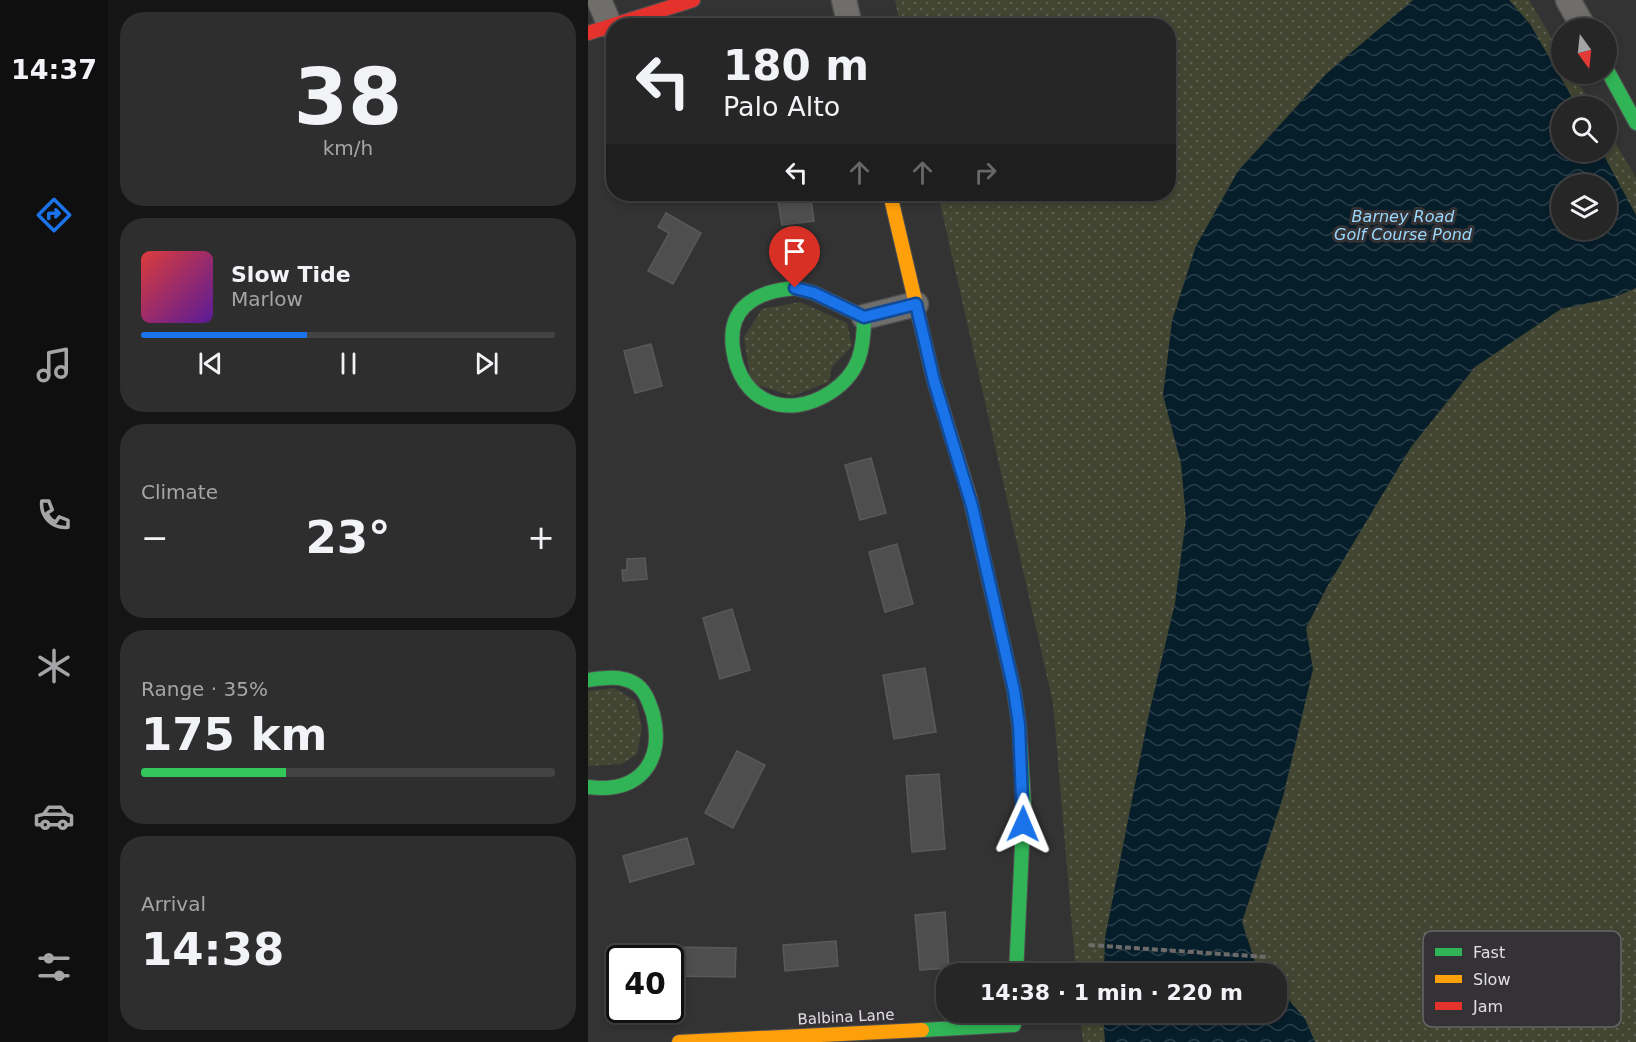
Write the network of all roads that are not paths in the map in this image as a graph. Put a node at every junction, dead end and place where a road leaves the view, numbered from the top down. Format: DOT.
graph roads {
  1 [pos="599,0"];
  2 [pos="693,0"];
  3 [pos="844,0"];
  4 [pos="1568,0"];
  5 [pos="635,18"];
  6 [pos="848,18"];
  7 [pos="1578,18"];
  8 [pos="599,29"];
  9 [pos="1615,84"];
  10 [pos="1636,123"];
  11 [pos="892,201"];
  12 [pos="916,304"];
  13 [pos="864,317"];
  14 [pos="588,680"];
  15 [pos="588,787"];
  16 [pos="1017,963"];
  17 [pos="1014,1027"];
  18 [pos="680,1042"];
  1 -- 8 [label="street"];
  2 -- 5 [label="street"];
  3 -- 6 [label="street"];
  4 -- 7 [label="street"];
  9 -- 10 [label="street"];
  11 -- 12 [label="street"];
  12 -- 13 [label="street"];
  12 -- 16 [label="street"];
  13 -- 13 [label="street"];
  14 -- 15 [label="street"];
  17 -- 18 [label="street, Balbina Lane"];
}
